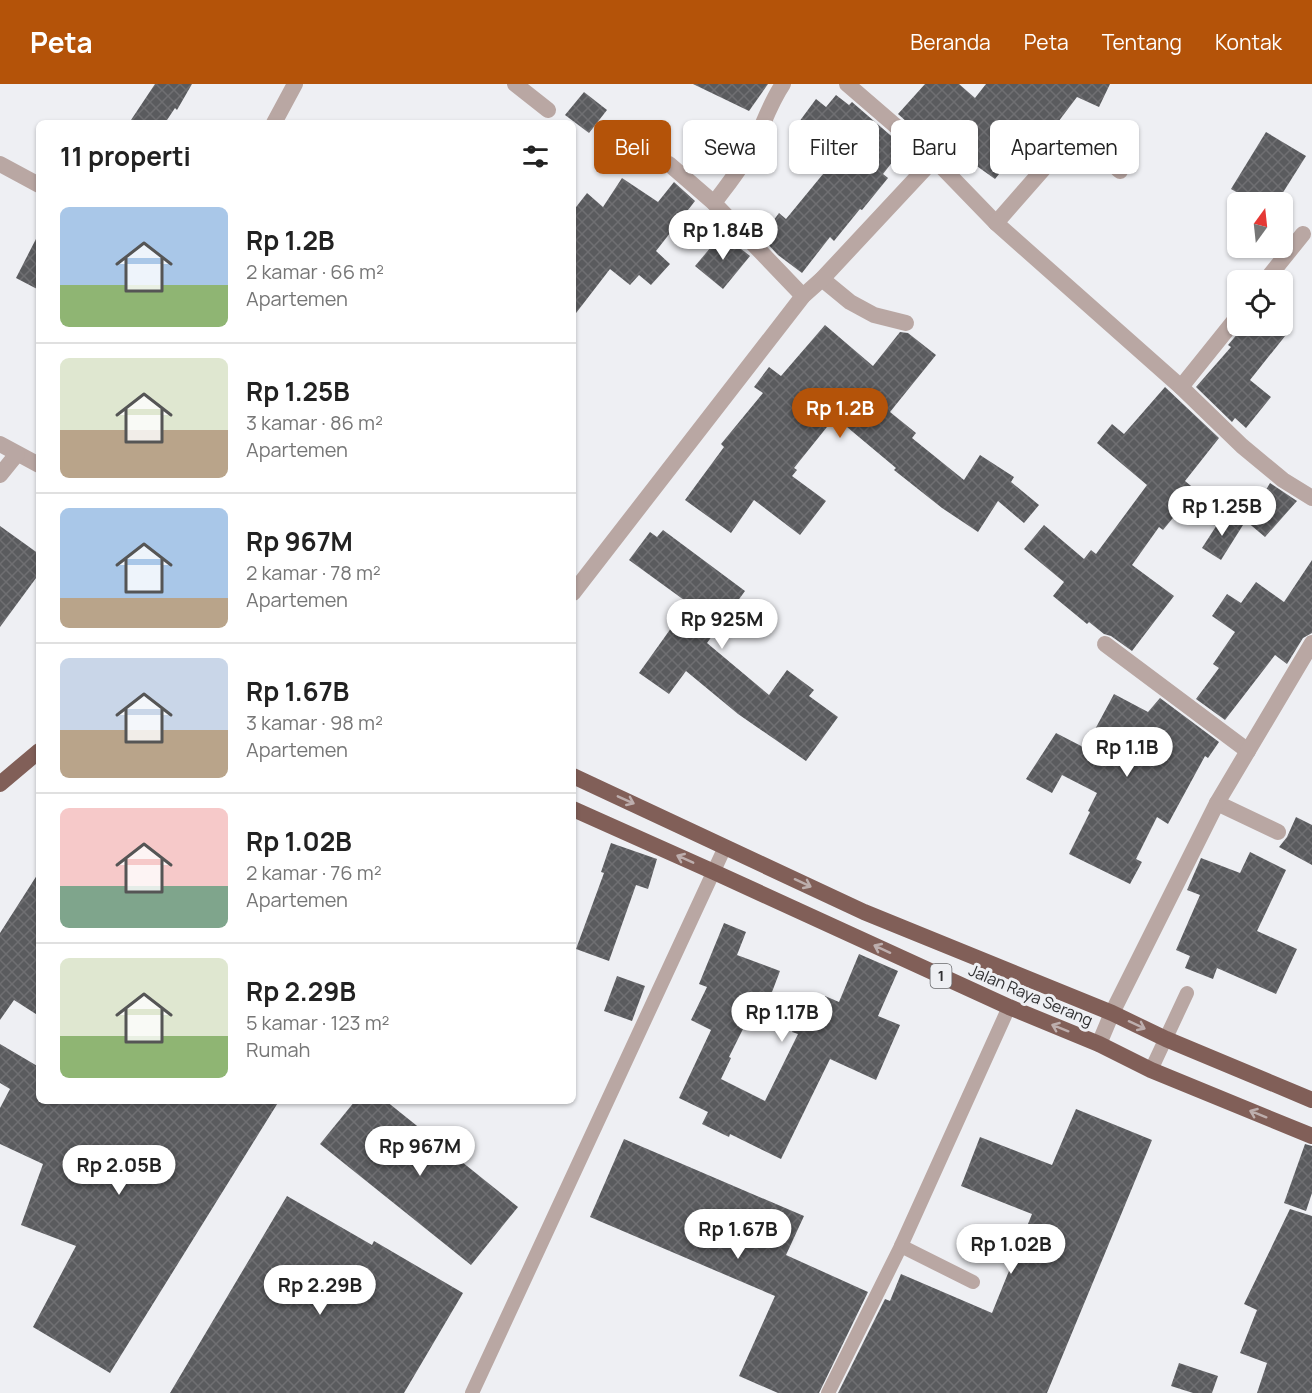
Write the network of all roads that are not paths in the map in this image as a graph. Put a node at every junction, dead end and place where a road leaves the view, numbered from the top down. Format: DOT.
graph roads {
  1 [pos="296,84"];
  2 [pos="515,84"];
  3 [pos="783,84"];
  4 [pos="847,84"];
  5 [pos="548,110"];
  6 [pos="276,120"];
  7 [pos="891,122"];
  8 [pos="0,164"];
  9 [pos="671,166"];
  10 [pos="920,174"];
  11 [pos="949,174"];
  12 [pos="1039,174"];
  13 [pos="36,183"];
  14 [pos="714,203"];
  15 [pos="996,223"];
  16 [pos="1303,234"];
  17 [pos="1274,270"];
  18 [pos="822,279"];
  19 [pos="803,296"];
  20 [pos="906,323"];
  21 [pos="1227,330"];
  22 [pos="1181,387"];
  23 [pos="0,444"];
  24 [pos="17,454"];
  25 [pos="36,464"];
  26 [pos="0,475"];
  27 [pos="1312,498"];
  28 [pos="576,589"];
  29 [pos="1312,643"];
  30 [pos="1105,644"];
  31 [pos="1248,751"];
  32 [pos="36,754"];
  33 [pos="576,777"];
  34 [pos="0,784"];
  35 [pos="1217,803"];
  36 [pos="576,810"];
  37 [pos="1278,832"];
  38 [pos="725,847"];
  39 [pos="714,872"];
  40 [pos="1187,993"];
  41 [pos="1009,1007"];
  42 [pos="1112,1013"];
  43 [pos="1166,1039"];
  44 [pos="1099,1044"];
  45 [pos="1151,1070"];
  46 [pos="1312,1100"];
  47 [pos="1312,1136"];
  48 [pos="901,1246"];
  49 [pos="974,1282"];
  50 [pos="472,1393"];
  51 [pos="828,1393"];
  1 -- 6 [label="street"];
  2 -- 5 [label="street"];
  3 -- 14 [label="street"];
  4 -- 7 [label="street"];
  8 -- 13 [label="street"];
  9 -- 14 [label="street"];
  10 -- 18 [label="street"];
  11 -- 15 [label="street"];
  12 -- 15 [label="street"];
  14 -- 19 [label="street"];
  15 -- 22 [label="street"];
  16 -- 17 [label="street"];
  18 -- 19 [label="street"];
  18 -- 20 [label="street"];
  19 -- 28 [label="street"];
  21 -- 22 [label="street"];
  22 -- 27 [label="street"];
  23 -- 24 [label="street"];
  24 -- 25 [label="street"];
  24 -- 26 [label="street"];
  29 -- 31 [label="street"];
  30 -- 31 [label="street"];
  31 -- 35 [label="street"];
  32 -- 34 [label="highway"];
  33 -- 38 [label="highway, Jalan Raya Serang / 1, one-way"];
  35 -- 37 [label="street"];
  35 -- 42 [label="street"];
  39 -- 36 [label="highway, Jalan Raya Serang / 1, one-way"];
  38 -- 39 [label="lane"];
  38 -- 42 [label="highway, Jalan Raya Serang / 1, one-way"];
  41 -- 39 [label="highway, Jalan Raya Serang / 1, one-way"];
  39 -- 50 [label="lane"];
  40 -- 43 [label="lane"];
  44 -- 41 [label="highway, Jalan Raya Serang / 1, one-way"];
  41 -- 48 [label="lane"];
  42 -- 43 [label="highway, Jalan Raya Serang / 1, one-way"];
  42 -- 44 [label="street"];
  43 -- 45 [label="lane"];
  43 -- 46 [label="highway, Jalan Raya Serang / 1"];
  44 -- 45 [label="highway, Jalan Raya Serang / 1"];
  47 -- 45 [label="highway, Jalan Raya Serang / 1, one-way"];
  48 -- 49 [label="lane"];
  48 -- 51 [label="lane"];
}
